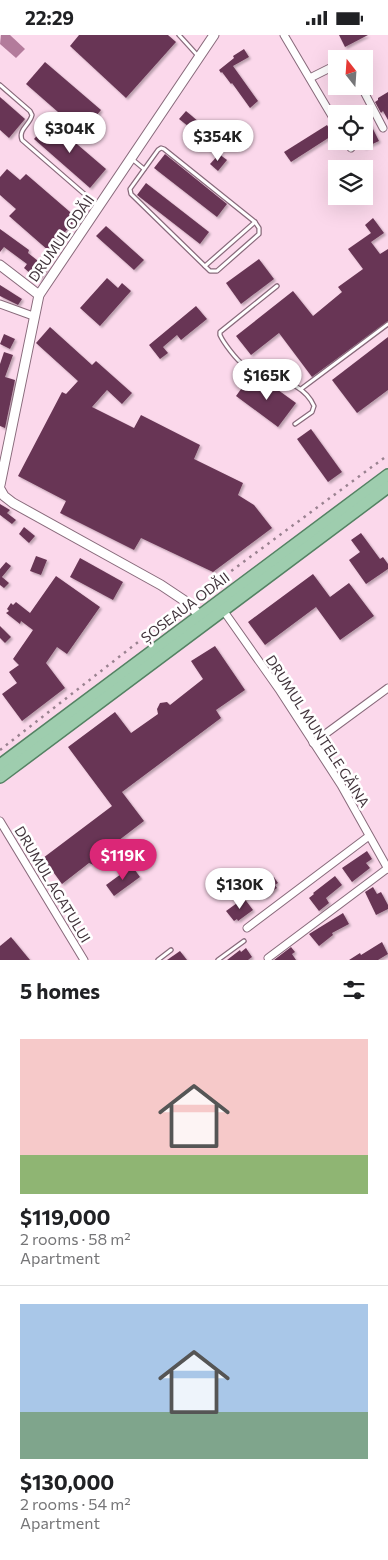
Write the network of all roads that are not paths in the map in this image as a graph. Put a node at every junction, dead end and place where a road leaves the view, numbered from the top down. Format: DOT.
graph roads {
  1 [pos="179,35"];
  2 [pos="214,35"];
  3 [pos="284,35"];
  4 [pos="198,57"];
  5 [pos="328,69"];
  6 [pos="310,79"];
  7 [pos="0,85"];
  8 [pos="366,95"];
  9 [pos="328,109"];
  10 [pos="383,128"];
  11 [pos="131,159"];
  12 [pos="144,169"];
  13 [pos="100,207"];
  14 [pos="255,222"];
  15 [pos="0,265"];
  16 [pos="205,266"];
  17 [pos="277,286"];
  18 [pos="39,295"];
  19 [pos="0,304"];
  20 [pos="33,316"];
  21 [pos="388,324"];
  22 [pos="301,389"];
  23 [pos="295,424"];
  24 [pos="388,475"];
  25 [pos="0,485"];
  26 [pos="388,487"];
  27 [pos="0,489"];
  28 [pos="223,610"];
  29 [pos="199,615"];
  30 [pos="388,687"];
  31 [pos="314,743"];
  32 [pos="0,765"];
  33 [pos="0,777"];
  34 [pos="0,821"];
  35 [pos="369,836"];
  36 [pos="388,869"];
  37 [pos="246,928"];
  38 [pos="244,941"];
  39 [pos="171,950"];
  40 [pos="268,958"];
  41 [pos="84,960"];
  42 [pos="158,960"];
  43 [pos="218,960"];
  1 -- 4 [label="lane"];
  2 -- 4 [label="street, DRUMUL ODĂII"];
  3 -- 6 [label="street"];
  4 -- 11 [label="street, DRUMUL ODĂII"];
  5 -- 6 [label="street"];
  6 -- 9 [label="street"];
  7 -- 13 [label="lane"];
  8 -- 10 [label="street"];
  11 -- 12 [label="lane"];
  11 -- 13 [label="street, DRUMUL ODĂII"];
  12 -- 14 [label="lane"];
  12 -- 16 [label="lane"];
  13 -- 18 [label="street, DRUMUL ODĂII"];
  14 -- 16 [label="lane"];
  14 -- 16 [label="lane"];
  15 -- 18 [label="street"];
  17 -- 22 [label="lane"];
  18 -- 20 [label="street, DRUMUL ODĂII"];
  19 -- 20 [label="street"];
  20 -- 25 [label="street, DRUMUL ODĂII"];
  21 -- 22 [label="lane"];
  22 -- 23 [label="lane"];
  24 -- 29 [label="main road, ȘOSEAUA ODĂII"];
  26 -- 28 [label="main road, ȘOSEAUA ODĂII"];
  27 -- 29 [label="street"];
  28 -- 31 [label="street, DRUMUL MUNTELE GĂINA"];
  28 -- 33 [label="main road, ȘOSEAUA ODĂII"];
  29 -- 32 [label="main road, ȘOSEAUA ODĂII"];
  30 -- 31 [label="street"];
  31 -- 35 [label="street, DRUMUL MUNTELE GĂINA"];
  34 -- 41 [label="street, DRUMUL AGATULUI"];
  35 -- 36 [label="street, DRUMUL MUNTELE GĂINA"];
  35 -- 37 [label="street"];
  36 -- 40 [label="street"];
  38 -- 43 [label="lane"];
  39 -- 42 [label="lane"];
}
